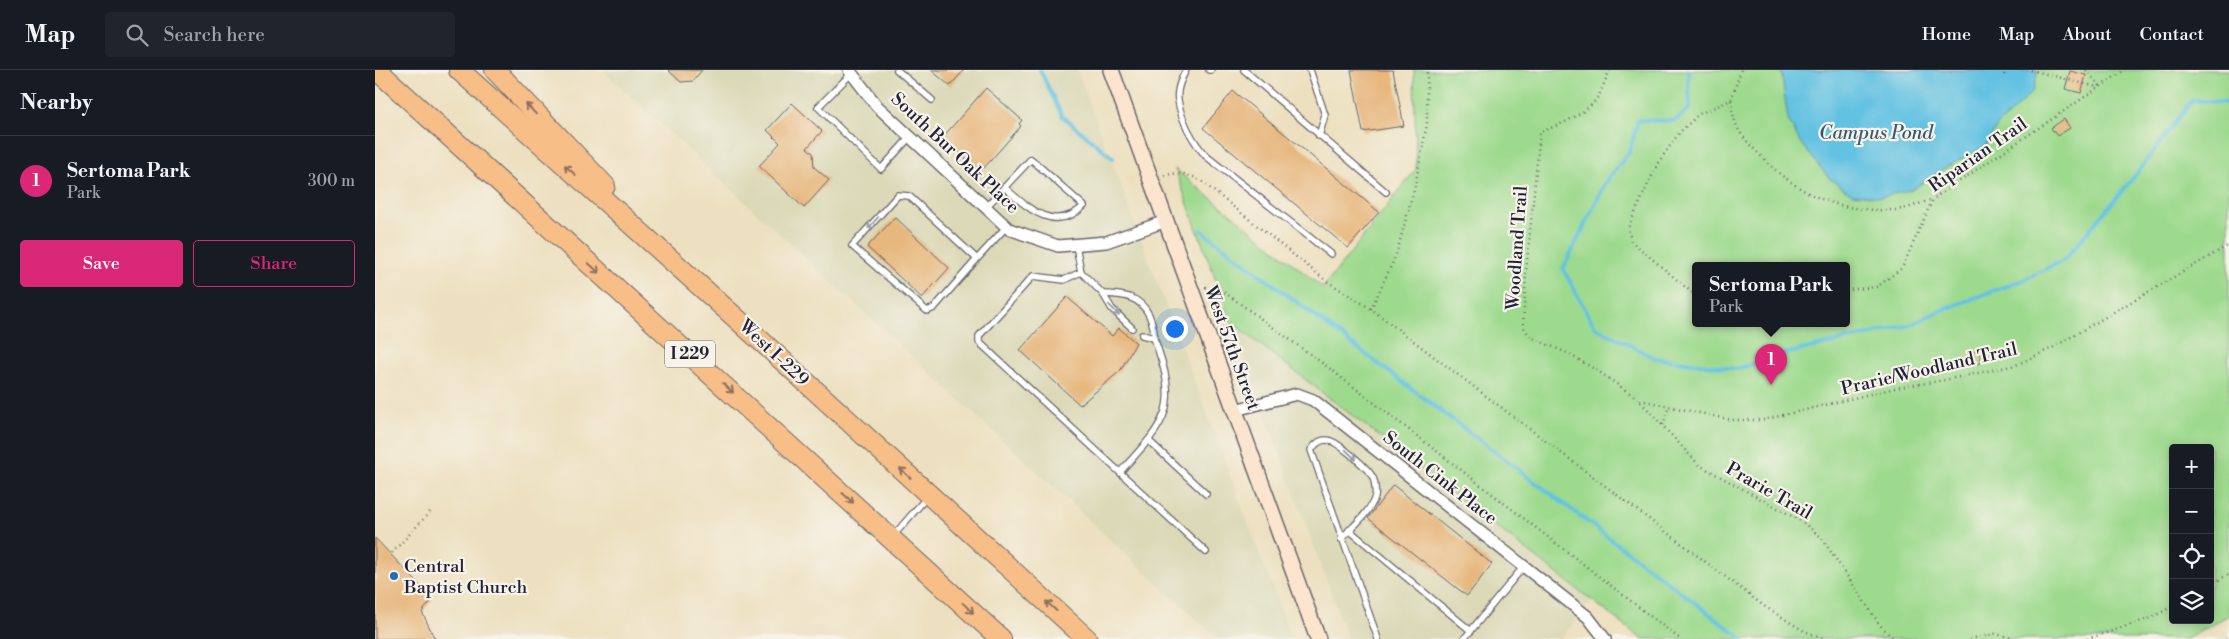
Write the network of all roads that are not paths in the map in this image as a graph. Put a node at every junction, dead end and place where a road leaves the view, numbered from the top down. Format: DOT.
graph roads {
  1 [pos="377,70"];
  2 [pos="459,70"];
  3 [pos="495,70"];
  4 [pos="897,70"];
  5 [pos="1112,70"];
  6 [pos="1186,70"];
  7 [pos="1244,70"];
  8 [pos="1311,70"];
  9 [pos="851,72"];
  10 [pos="375,87"];
  11 [pos="932,100"];
  12 [pos="1319,136"];
  13 [pos="910,137"];
  14 [pos="1004,187"];
  15 [pos="1385,192"];
  16 [pos="986,207"];
  17 [pos="1166,221"];
  18 [pos="1007,226"];
  19 [pos="1075,245"];
  20 [pos="577,252"];
  21 [pos="1331,254"];
  22 [pos="977,259"];
  23 [pos="1081,272"];
  24 [pos="1103,294"];
  25 [pos="737,319"];
  26 [pos="1133,328"];
  27 [pos="1142,336"];
  28 [pos="1154,338"];
  29 [pos="1235,410"];
  30 [pos="1149,441"];
  31 [pos="1120,472"];
  32 [pos="1206,494"];
  33 [pos="928,495"];
  34 [pos="1349,530"];
  35 [pos="891,538"];
  36 [pos="1341,539"];
  37 [pos="1206,552"];
  38 [pos="1524,566"];
  39 [pos="1471,631"];
  40 [pos="1001,639"];
  41 [pos="1087,639"];
  42 [pos="1319,639"];
  43 [pos="1378,639"];
  44 [pos="1464,639"];
  45 [pos="1605,639"];
  1 -- 20 [label="highway, I 229"];
  25 -- 2 [label="highway, West I-229, one-way"];
  25 -- 3 [label="highway, one-way"];
  4 -- 11 [label="lane"];
  5 -- 17 [label="main road, West 57th Street"];
  6 -- 21 [label="lane"];
  7 -- 12 [label="lane"];
  8 -- 12 [label="lane"];
  9 -- 13 [label="street, South Bur Oak Place"];
  9 -- 13 [label="lane"];
  10 -- 20 [label="highway"];
  12 -- 15 [label="lane"];
  13 -- 16 [label="street, South Bur Oak Place"];
  14 -- 14 [label="lane"];
  14 -- 16 [label="lane"];
  16 -- 18 [label="street, South Bur Oak Place"];
  17 -- 19 [label="street, South Bur Oak Place"];
  17 -- 29 [label="main road, West 57th Street"];
  18 -- 19 [label="street, South Bur Oak Place"];
  18 -- 22 [label="lane"];
  19 -- 23 [label="lane"];
  20 -- 35 [label="highway, I 229, one-way"];
  22 -- 22 [label="lane, one-way"];
  23 -- 24 [label="lane"];
  23 -- 31 [label="lane"];
  24 -- 26 [label="lane, one-way"];
  24 -- 28 [label="lane"];
  33 -- 25 [label="highway, West I-229, one-way"];
  27 -- 28 [label="lane"];
  28 -- 30 [label="lane"];
  29 -- 38 [label="street, South Cink Place"];
  29 -- 42 [label="main road, West 57th Street"];
  30 -- 31 [label="lane"];
  30 -- 32 [label="lane"];
  31 -- 37 [label="lane"];
  33 -- 35 [label="lane"];
  41 -- 33 [label="highway, West I-229, one-way"];
  34 -- 36 [label="lane"];
  36 -- 34 [label="lane, one-way"];
  34 -- 39 [label="lane"];
  35 -- 40 [label="highway, I 229, one-way"];
  36 -- 43 [label="lane"];
  38 -- 39 [label="lane"];
  38 -- 45 [label="street, South Cink Place"];
  39 -- 44 [label="lane"];
}
